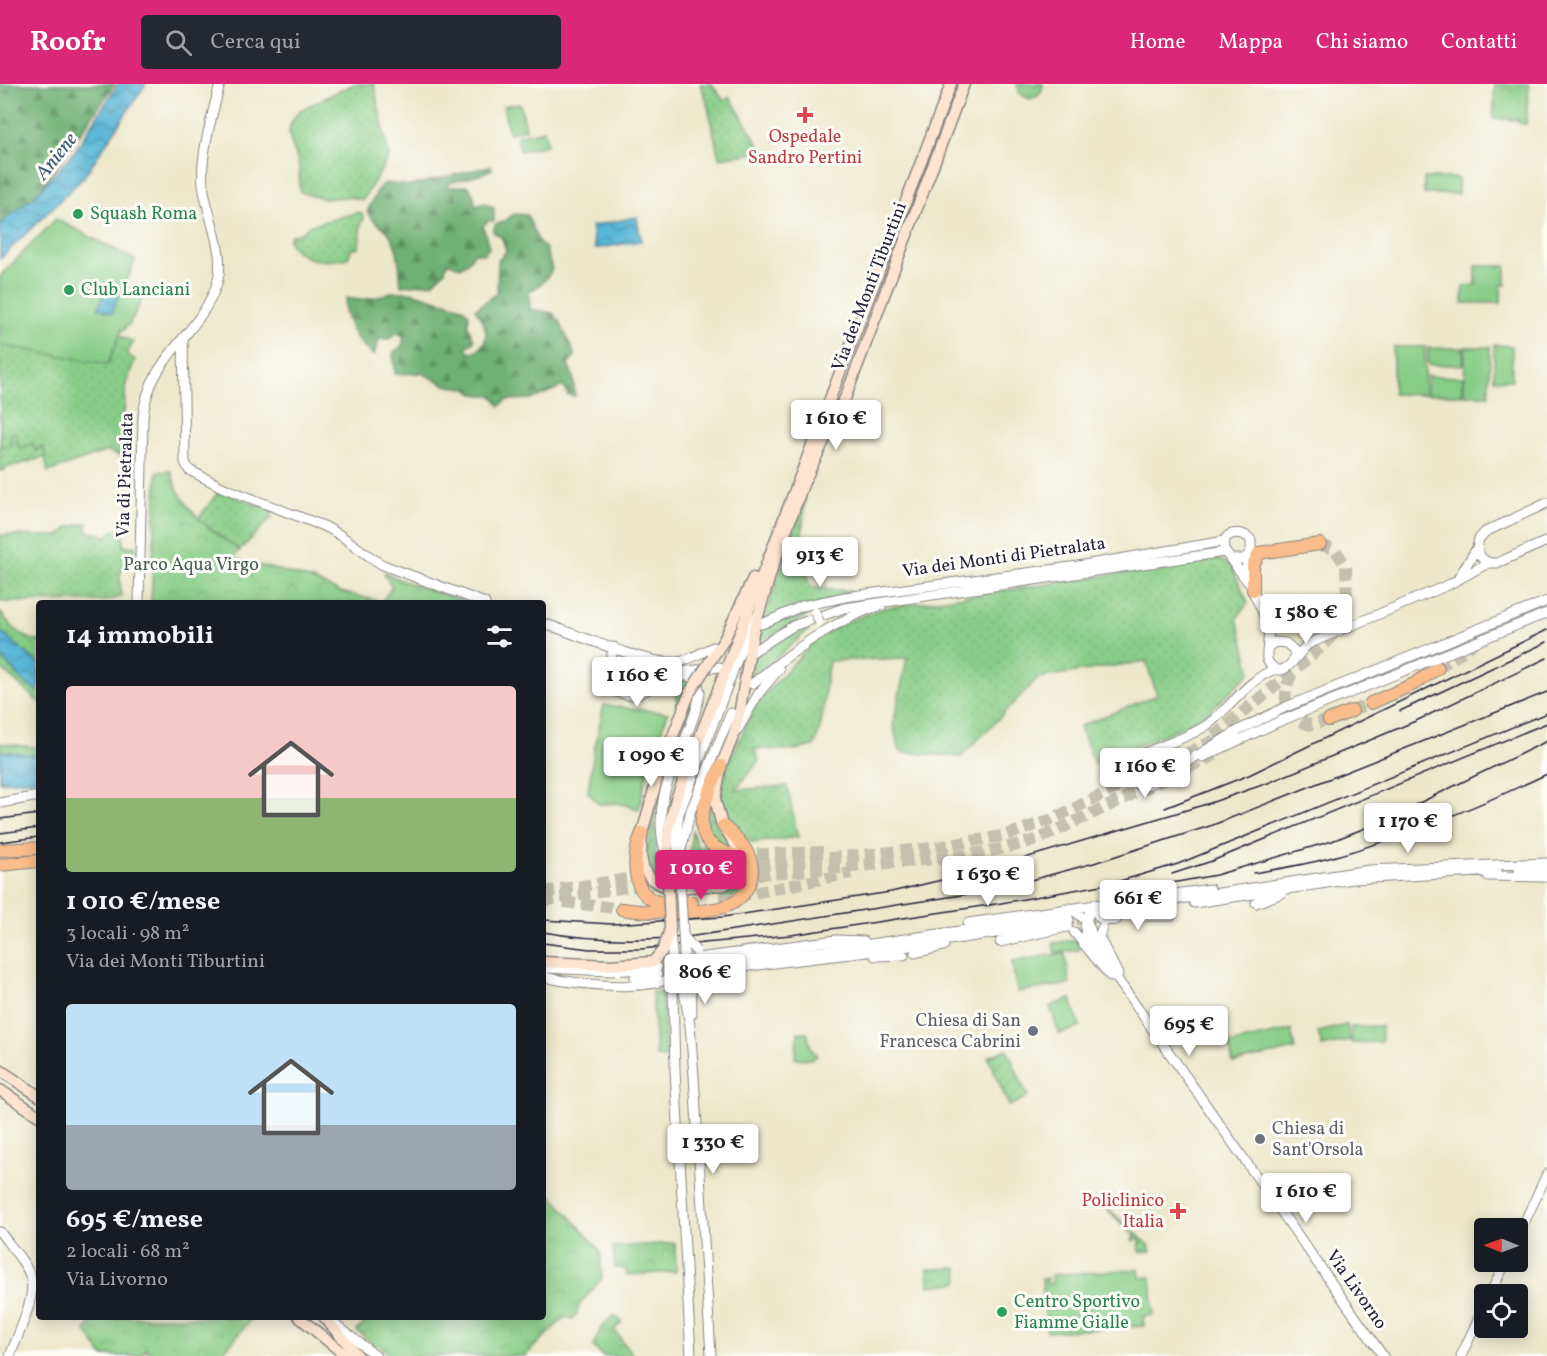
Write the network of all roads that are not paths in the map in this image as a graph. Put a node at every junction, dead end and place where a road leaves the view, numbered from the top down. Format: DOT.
graph roads {
  1 [pos="220,84"];
  2 [pos="951,84"];
  3 [pos="964,84"];
  4 [pos="183,339"];
  5 [pos="1547,503"];
  6 [pos="779,527"];
  7 [pos="1225,541"];
  8 [pos="1547,541"];
  9 [pos="1320,544"];
  10 [pos="1477,549"];
  11 [pos="1225,552"];
  12 [pos="1248,556"];
  13 [pos="1232,560"];
  14 [pos="1488,563"];
  15 [pos="772,569"];
  16 [pos="1458,579"];
  17 [pos="1253,590"];
  18 [pos="912,598"];
  19 [pos="138,600"];
  20 [pos="477,600"];
  21 [pos="1547,601"];
  22 [pos="789,612"];
  23 [pos="1547,614"];
  24 [pos="546,624"];
  25 [pos="762,624"];
  26 [pos="1267,625"];
  27 [pos="1284,642"];
  28 [pos="1308,644"];
  29 [pos="801,645"];
  30 [pos="614,647"];
  31 [pos="1268,647"];
  32 [pos="752,652"];
  33 [pos="714,657"];
  34 [pos="1267,660"];
  35 [pos="1294,660"];
  36 [pos="1438,668"];
  37 [pos="1275,669"];
  38 [pos="667,680"];
  39 [pos="1252,682"];
  40 [pos="752,684"];
  41 [pos="1371,703"];
  42 [pos="1352,711"];
  43 [pos="731,713"];
  44 [pos="691,720"];
  45 [pos="1329,720"];
  46 [pos="733,737"];
  47 [pos="1190,762"];
  48 [pos="722,766"];
  49 [pos="655,787"];
  50 [pos="36,797"];
  51 [pos="0,803"];
  52 [pos="723,826"];
  53 [pos="642,833"];
  54 [pos="36,846"];
  55 [pos="0,850"];
  56 [pos="36,855"];
  57 [pos="734,855"];
  58 [pos="0,858"];
  59 [pos="673,860"];
  60 [pos="36,861"];
  61 [pos="1547,863"];
  62 [pos="0,865"];
  63 [pos="36,867"];
  64 [pos="1547,870"];
  65 [pos="0,871"];
  66 [pos="1465,874"];
  67 [pos="1547,877"];
  68 [pos="1301,886"];
  69 [pos="1240,889"];
  70 [pos="720,900"];
  71 [pos="1256,903"];
  72 [pos="1095,904"];
  73 [pos="622,909"];
  74 [pos="1065,914"];
  75 [pos="1172,916"];
  76 [pos="1086,919"];
  77 [pos="1102,928"];
  78 [pos="1074,932"];
  79 [pos="683,935"];
  80 [pos="980,935"];
  81 [pos="1000,942"];
  82 [pos="668,951"];
  83 [pos="915,953"];
  84 [pos="904,955"];
  85 [pos="819,958"];
  86 [pos="546,962"];
  87 [pos="705,963"];
  88 [pos="684,966"];
  89 [pos="546,968"];
  90 [pos="656,972"];
  91 [pos="546,976"];
  92 [pos="687,980"];
  93 [pos="1124,987"];
  94 [pos="673,998"];
  95 [pos="0,1070"];
  96 [pos="0,1089"];
  97 [pos="36,1094"];
  98 [pos="36,1114"];
  99 [pos="1547,1174"];
  100 [pos="1526,1218"];
  101 [pos="0,1232"];
  102 [pos="303,1320"];
  103 [pos="328,1320"];
  104 [pos="329,1320"];
  105 [pos="1474,1328"];
  106 [pos="10,1356"];
  107 [pos="346,1356"];
  108 [pos="358,1356"];
  109 [pos="376,1356"];
  110 [pos="691,1356"];
  111 [pos="711,1356"];
  112 [pos="1382,1356"];
  113 [pos="1461,1356"];
  1 -- 4 [label="street, Via di Pietralata"];
  2 -- 6 [label="main road, Via dei Monti Tiburtini"];
  3 -- 15 [label="main road, Via dei Monti Tiburtini"];
  4 -- 19 [label="street, Via di Pietralata"];
  4 -- 20 [label="street"];
  5 -- 10 [label="street"];
  6 -- 33 [label="main road"];
  6 -- 59 [label="main road, Via dei Monti Tiburtini"];
  7 -- 11 [label="street"];
  7 -- 12 [label="street"];
  7 -- 22 [label="street, Via dei Monti di Pietralata"];
  8 -- 14 [label="street"];
  9 -- 17 [label="highway"];
  10 -- 14 [label="street"];
  10 -- 16 [label="street"];
  11 -- 13 [label="street"];
  11 -- 18 [label="street, Via dei Monti di Pietralata"];
  12 -- 13 [label="street"];
  12 -- 17 [label="street"];
  13 -- 17 [label="street"];
  14 -- 16 [label="street"];
  15 -- 46 [label="main road"];
  15 -- 59 [label="street, Via dei Monti Tiburtini"];
  16 -- 28 [label="street"];
  17 -- 26 [label="street"];
  18 -- 29 [label="street, Via dei Monti di Pietralata"];
  18 -- 32 [label="street, Via dei Monti di Pietralata"];
  21 -- 47 [label="street"];
  22 -- 25 [label="street, Via dei Monti di Pietralata"];
  22 -- 29 [label="street, Via dei Monti di Pietralata"];
  23 -- 47 [label="street"];
  24 -- 30 [label="street"];
  26 -- 27 [label="street"];
  26 -- 31 [label="street"];
  27 -- 28 [label="street"];
  27 -- 31 [label="street"];
  27 -- 35 [label="street"];
  28 -- 35 [label="street"];
  29 -- 40 [label="street"];
  29 -- 46 [label="street"];
  30 -- 33 [label="street"];
  30 -- 38 [label="street"];
  31 -- 34 [label="street"];
  33 -- 38 [label="street"];
  33 -- 49 [label="main road, bridge"];
  34 -- 37 [label="street"];
  34 -- 39 [label="street"];
  35 -- 37 [label="street"];
  36 -- 41 [label="highway"];
  37 -- 39 [label="street"];
  38 -- 44 [label="street"];
  39 -- 47 [label="street"];
  42 -- 45 [label="highway"];
  43 -- 59 [label="street"];
  44 -- 49 [label="street"];
  44 -- 59 [label="street"];
  46 -- 48 [label="main road"];
  48 -- 52 [label="main road"];
  48 -- 57 [label="highway"];
  49 -- 53 [label="main road"];
  50 -- 51 [label="street"];
  52 -- 53 [label="main road"];
  52 -- 73 [label="highway"];
  53 -- 70 [label="highway"];
  54 -- 55 [label="highway"];
  56 -- 58 [label="highway"];
  59 -- 79 [label="street, Via dei Monti Tiburtini, bridge"];
  59 -- 82 [label="main road, Via dei Monti Tiburtini, bridge"];
  60 -- 62 [label="highway"];
  61 -- 69 [label="street"];
  63 -- 65 [label="street"];
  64 -- 66 [label="street"];
  66 -- 67 [label="street"];
  66 -- 68 [label="street"];
  68 -- 69 [label="street"];
  68 -- 71 [label="street"];
  69 -- 72 [label="street"];
  72 -- 74 [label="street"];
  72 -- 75 [label="street"];
  72 -- 76 [label="street"];
  74 -- 76 [label="street"];
  74 -- 80 [label="street"];
  74 -- 81 [label="street"];
  74 -- 87 [label="street"];
  76 -- 93 [label="street, Via Livorno"];
  77 -- 93 [label="street"];
  78 -- 93 [label="street"];
  79 -- 87 [label="street, bridge"];
  79 -- 88 [label="street, Via dei Monti Tiburtini, bridge"];
  80 -- 83 [label="street"];
  80 -- 85 [label="street"];
  82 -- 90 [label="main road"];
  82 -- 92 [label="street"];
  84 -- 85 [label="street"];
  85 -- 87 [label="street"];
  86 -- 90 [label="main road"];
  87 -- 88 [label="street"];
  87 -- 92 [label="street"];
  88 -- 92 [label="street"];
  89 -- 90 [label="street"];
  90 -- 91 [label="street"];
  90 -- 92 [label="street"];
  90 -- 94 [label="street"];
  92 -- 94 [label="street"];
  92 -- 111 [label="street"];
  93 -- 112 [label="street, Via Livorno"];
  94 -- 110 [label="street"];
  95 -- 97 [label="main road"];
  96 -- 98 [label="main road"];
  99 -- 100 [label="street"];
  101 -- 106 [label="street"];
  102 -- 107 [label="main road"];
  103 -- 108 [label="main road"];
  104 -- 109 [label="street"];
  105 -- 113 [label="street"];
}
